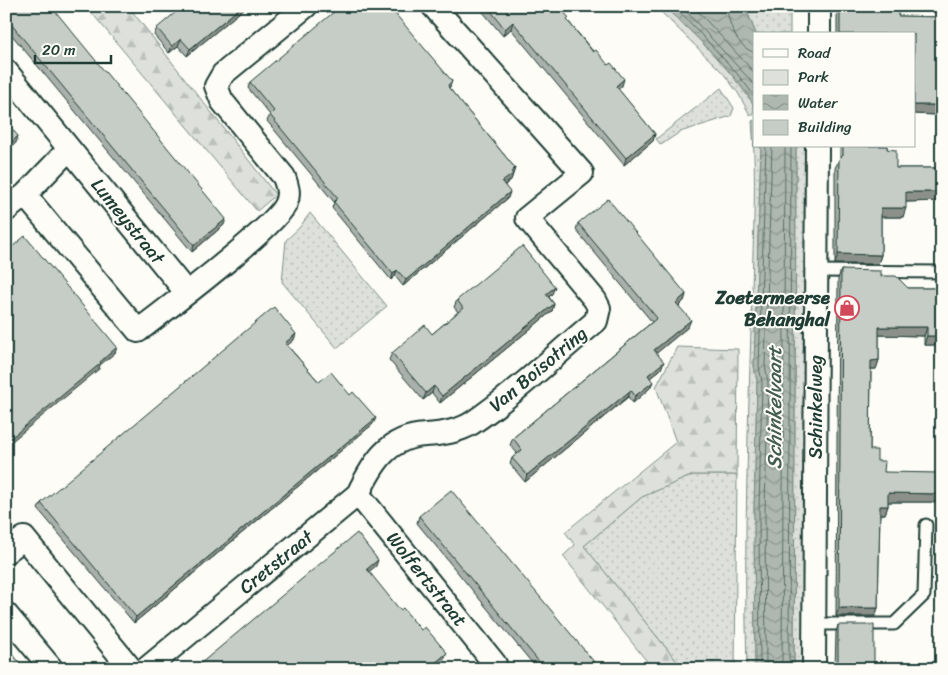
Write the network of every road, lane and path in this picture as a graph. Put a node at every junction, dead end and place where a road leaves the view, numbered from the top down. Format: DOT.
graph roads {
  1 [pos="306,6"];
  2 [pos="433,6"];
  3 [pos="819,6"];
  4 [pos="818,32"];
  5 [pos="6,71"];
  6 [pos="817,148"];
  7 [pos="69,149"];
  8 [pos="25,195"];
  9 [pos="6,210"];
  10 [pos="816,271"];
  11 [pos="942,272"];
  12 [pos="186,292"];
  13 [pos="393,444"];
  14 [pos="358,494"];
  15 [pos="926,525"];
  16 [pos="6,552"];
  17 [pos="6,614"];
  18 [pos="814,624"];
  19 [pos="495,667"];
  20 [pos="52,669"];
  21 [pos="131,669"];
  22 [pos="146,669"];
  23 [pos="814,669"];
  1 -- 12 [label="street"];
  2 -- 13 [label="street, Van Boisotring"];
  3 -- 4 [label="street"];
  5 -- 7 [label="street, Lumeystraat"];
  6 -- 10 [label="street, Schinkelweg"];
  7 -- 8 [label="street"];
  7 -- 12 [label="street, Lumeystraat"];
  8 -- 9 [label="street"];
  8 -- 12 [label="street"];
  10 -- 11 [label="lane"];
  10 -- 18 [label="street, Schinkelweg"];
  13 -- 14 [label="street, Cretstraat"];
  14 -- 19 [label="street, Wolfertstraat"];
  14 -- 22 [label="street, Cretstraat"];
  15 -- 18 [label="lane"];
  16 -- 21 [label="street"];
  17 -- 20 [label="street"];
  18 -- 23 [label="street, Schinkelweg"];
}
